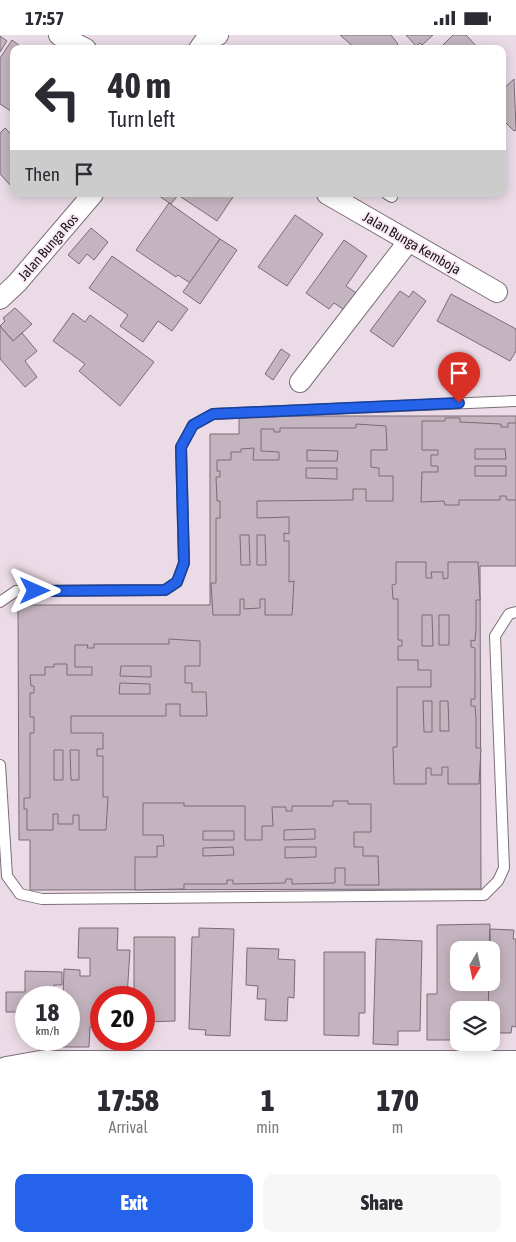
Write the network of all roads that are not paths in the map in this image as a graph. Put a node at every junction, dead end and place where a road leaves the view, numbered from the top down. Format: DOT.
graph roads {
  1 [pos="59,35"];
  2 [pos="78,45"];
  3 [pos="91,197"];
  4 [pos="332,197"];
  5 [pos="408,242"];
  6 [pos="497,291"];
  7 [pos="0,299"];
  8 [pos="300,382"];
  9 [pos="516,401"];
  10 [pos="0,602"];
  11 [pos="516,612"];
  12 [pos="0,765"];
  13 [pos="516,1061"];
  14 [pos="300,1063"];
  15 [pos="6,1067"];
  1 -- 2 [label="street"];
  3 -- 7 [label="street, Jalan Bunga Ros"];
  4 -- 5 [label="street, Jalan Bunga Kemboja"];
  5 -- 6 [label="street, Jalan Bunga Kemboja"];
  5 -- 8 [label="street"];
  9 -- 10 [label="lane"];
  11 -- 12 [label="lane"];
  13 -- 14 [label="street"];
  14 -- 15 [label="street"];
}
